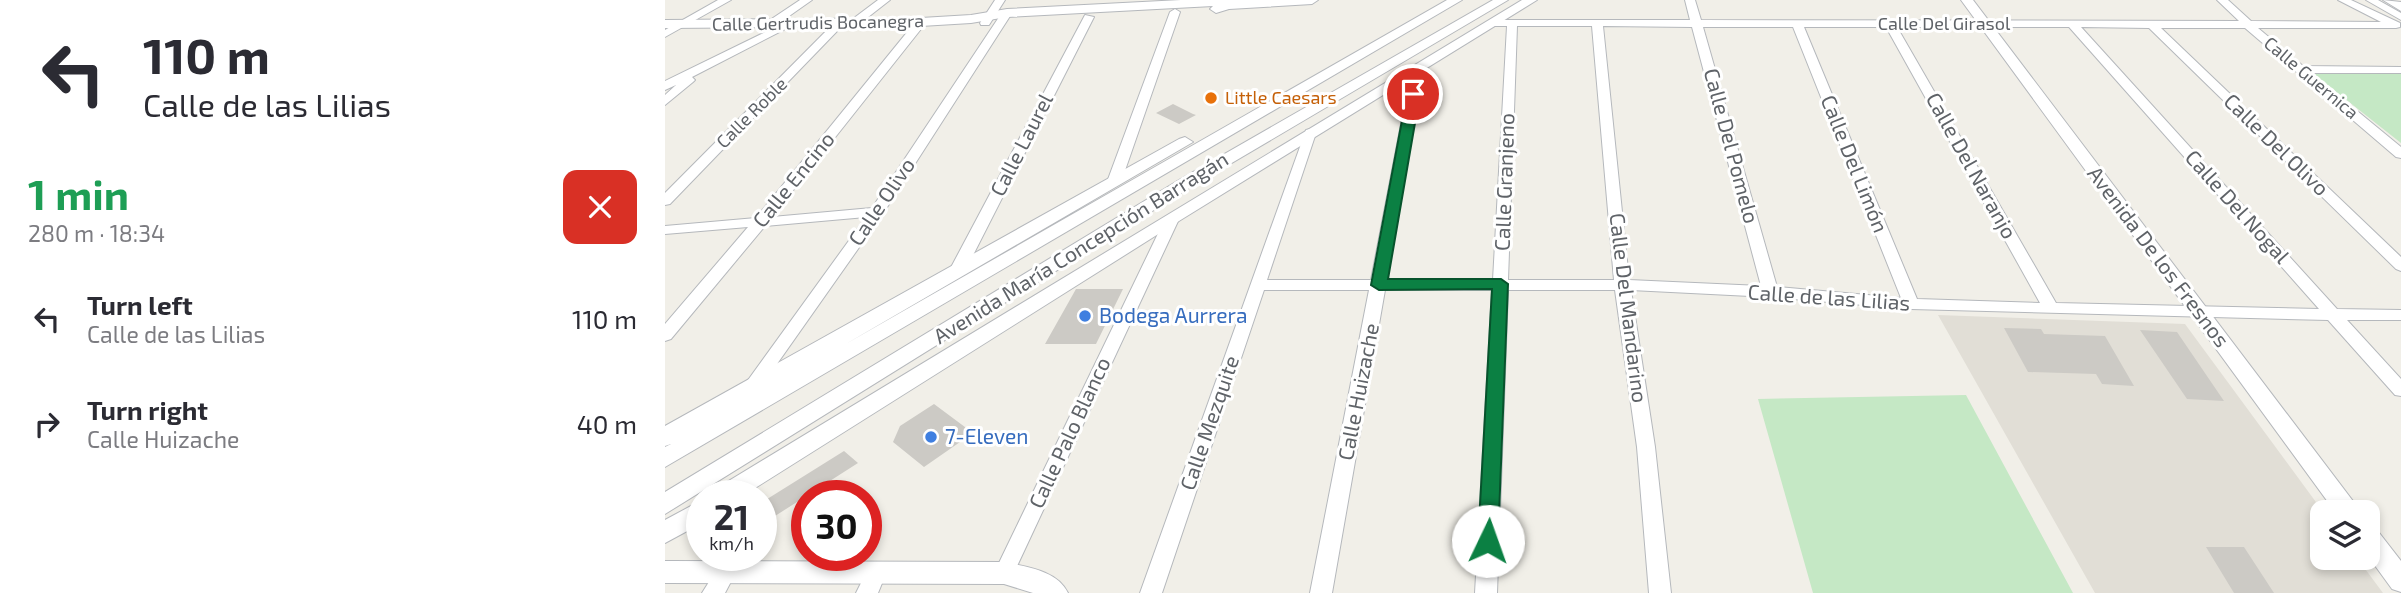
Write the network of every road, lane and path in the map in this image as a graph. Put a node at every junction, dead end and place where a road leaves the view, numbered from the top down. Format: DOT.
graph roads {
  1 [pos="726,0"];
  2 [pos="807,0"];
  3 [pos="885,0"];
  4 [pos="1312,0"];
  5 [pos="1436,0"];
  6 [pos="1456,0"];
  7 [pos="1502,0"];
  8 [pos="1531,0"];
  9 [pos="1690,0"];
  10 [pos="1967,0"];
  11 [pos="2223,0"];
  12 [pos="2343,0"];
  13 [pos="2371,0"];
  14 [pos="2389,0"];
  15 [pos="1158,2"];
  16 [pos="1236,3"];
  17 [pos="2401,7"];
  18 [pos="1083,9"];
  19 [pos="1175,12"];
  20 [pos="997,14"];
  21 [pos="921,22"];
  22 [pos="1698,22"];
  23 [pos="854,23"];
  24 [pos="1493,23"];
  25 [pos="1512,23"];
  26 [pos="1597,23"];
  27 [pos="1797,23"];
  28 [pos="1985,23"];
  29 [pos="2399,23"];
  30 [pos="665,24"];
  31 [pos="771,24"];
  32 [pos="790,24"];
  33 [pos="839,24"];
  34 [pos="1891,24"];
  35 [pos="2071,24"];
  36 [pos="2151,24"];
  37 [pos="2247,24"];
  38 [pos="686,25"];
  39 [pos="665,34"];
  40 [pos="706,65"];
  41 [pos="1419,67"];
  42 [pos="2299,69"];
  43 [pos="2401,70"];
  44 [pos="665,86"];
  45 [pos="665,101"];
  46 [pos="1310,134"];
  47 [pos="2401,154"];
  48 [pos="1114,182"];
  49 [pos="665,201"];
  50 [pos="877,212"];
  51 [pos="1173,217"];
  52 [pos="761,221"];
  53 [pos="665,230"];
  54 [pos="2401,266"];
  55 [pos="955,273"];
  56 [pos="1501,284"];
  57 [pos="1258,285"];
  58 [pos="1379,285"];
  59 [pos="1622,285"];
  60 [pos="1770,292"];
  61 [pos="1910,304"];
  62 [pos="2051,309"];
  63 [pos="2200,313"];
  64 [pos="2333,313"];
  65 [pos="2401,315"];
  66 [pos="665,335"];
  67 [pos="752,388"];
  68 [pos="2401,390"];
  69 [pos="665,438"];
  70 [pos="665,458"];
  71 [pos="750,480"];
  72 [pos="2340,500"];
  73 [pos="665,503"];
  74 [pos="686,520"];
  75 [pos="665,533"];
  76 [pos="2380,553"];
  77 [pos="665,572"];
  78 [pos="1004,573"];
  79 [pos="2401,581"];
  80 [pos="720,582"];
  81 [pos="872,582"];
  82 [pos="1040,589"];
  83 [pos="1151,593"];
  84 [pos="1321,593"];
  85 [pos="1486,593"];
  86 [pos="1660,593"];
  1 -- 38 [label="street"];
  2 -- 31 [label="street"];
  3 -- 23 [label="street"];
  4 -- 16 [label="street, Calle Gertrudis Bocanegra"];
  5 -- 48 [label="street, Avenida María Concepción Barragán"];
  6 -- 70 [label="street, Avenida María Concepción Barragán"];
  7 -- 73 [label="street, Avenida María Concepción Barragán"];
  8 -- 24 [label="street, Avenida María Concepción Barragán"];
  9 -- 22 [label="street, Calle Del Pomelo"];
  10 -- 28 [label="street, Avenida De los Fresnos"];
  11 -- 37 [label="street, Calle Guernica"];
  12 -- 29 [label="street"];
  13 -- 29 [label="street"];
  14 -- 17 [label="street"];
  15 -- 16 [label="street, Calle Gertrudis Bocanegra"];
  15 -- 18 [label="street, Calle Gertrudis Bocanegra"];
  16 -- 19 [label="street, Calle Gertrudis Bocanegra"];
  18 -- 19 [label="street, Calle Gertrudis Bocanegra"];
  18 -- 20 [label="street, Calle Gertrudis Bocanegra"];
  18 -- 55 [label="street, Calle Laurel"];
  19 -- 48 [label="street"];
  20 -- 21 [label="street, Calle Gertrudis Bocanegra"];
  20 -- 50 [label="street, Calle Olivo"];
  21 -- 23 [label="street, Calle Gertrudis Bocanegra"];
  21 -- 52 [label="street, Calle Encino"];
  22 -- 26 [label="street, Calle Del Girasol"];
  22 -- 27 [label="street, Calle Del Girasol"];
  22 -- 60 [label="street, Calle Del Pomelo"];
  23 -- 33 [label="street, Calle Gertrudis Bocanegra"];
  24 -- 25 [label="street, Calle Del Girasol"];
  24 -- 41 [label="street, Avenida María Concepción Barragán"];
  25 -- 26 [label="street, Calle Del Girasol"];
  25 -- 56 [label="street, Calle Granjeno"];
  26 -- 59 [label="street, Calle Del Mandarino"];
  27 -- 34 [label="street, Calle Del Girasol"];
  27 -- 61 [label="street, Calle Del Limón"];
  28 -- 34 [label="street, Calle Del Girasol"];
  28 -- 35 [label="street, Calle Del Girasol"];
  28 -- 63 [label="street, Avenida De los Fresnos"];
  29 -- 37 [label="street, Calle Del Girasol"];
  30 -- 38 [label="street, Calle Gertrudis Bocanegra"];
  31 -- 32 [label="street, Calle Gertrudis Bocanegra"];
  31 -- 38 [label="street, Calle Gertrudis Bocanegra"];
  32 -- 33 [label="street, Calle Gertrudis Bocanegra"];
  32 -- 40 [label="street"];
  33 -- 49 [label="street, Calle Roble"];
  34 -- 62 [label="street, Calle Del Naranjo"];
  35 -- 36 [label="street, Calle Del Girasol"];
  35 -- 64 [label="street, Calle Del Nogal"];
  36 -- 37 [label="street, Calle Del Girasol"];
  36 -- 54 [label="street, Calle Del Olivo"];
  37 -- 42 [label="street, Calle Guernica"];
  38 -- 39 [label="street"];
  40 -- 44 [label="street"];
  40 -- 45 [label="street"];
  41 -- 46 [label="street, Avenida María Concepción Barragán"];
  41 -- 58 [label="street, Calle Huizache"];
  42 -- 43 [label="street"];
  42 -- 47 [label="street, Calle Guernica"];
  46 -- 51 [label="street, Avenida María Concepción Barragán"];
  46 -- 57 [label="street, Calle Mezquite"];
  48 -- 55 [label="street, Avenida María Concepción Barragán"];
  50 -- 52 [label="street"];
  50 -- 67 [label="street, Calle Olivo"];
  51 -- 71 [label="street, Avenida María Concepción Barragán"];
  51 -- 78 [label="street, Calle Palo Blanco"];
  52 -- 53 [label="street"];
  52 -- 66 [label="street, Calle Encino"];
  55 -- 67 [label="street, Avenida María Concepción Barragán"];
  56 -- 58 [label="street, Calle de las Lilias"];
  56 -- 59 [label="street, Calle de las Lilias"];
  56 -- 85 [label="street, Calle Granjeno"];
  57 -- 58 [label="street, Calle de las Lilias"];
  57 -- 83 [label="street, Calle Mezquite"];
  58 -- 84 [label="street, Calle Huizache"];
  59 -- 60 [label="street, Calle de las Lilias"];
  59 -- 86 [label="street, Calle Del Mandarino"];
  60 -- 61 [label="street, Calle de las Lilias"];
  61 -- 62 [label="street, Calle de las Lilias"];
  62 -- 63 [label="street, Calle de las Lilias"];
  63 -- 64 [label="street, Calle de las Lilias"];
  63 -- 72 [label="street, Avenida De los Fresnos"];
  64 -- 65 [label="street, Calle de las Lilias"];
  64 -- 68 [label="street, Calle Del Nogal"];
  67 -- 69 [label="street, Avenida María Concepción Barragán"];
  74 -- 75 [label="street"];
  76 -- 79 [label="street"];
  77 -- 80 [label="street"];
  78 -- 81 [label="street"];
  78 -- 82 [label="street"];
  80 -- 81 [label="street"];
}
